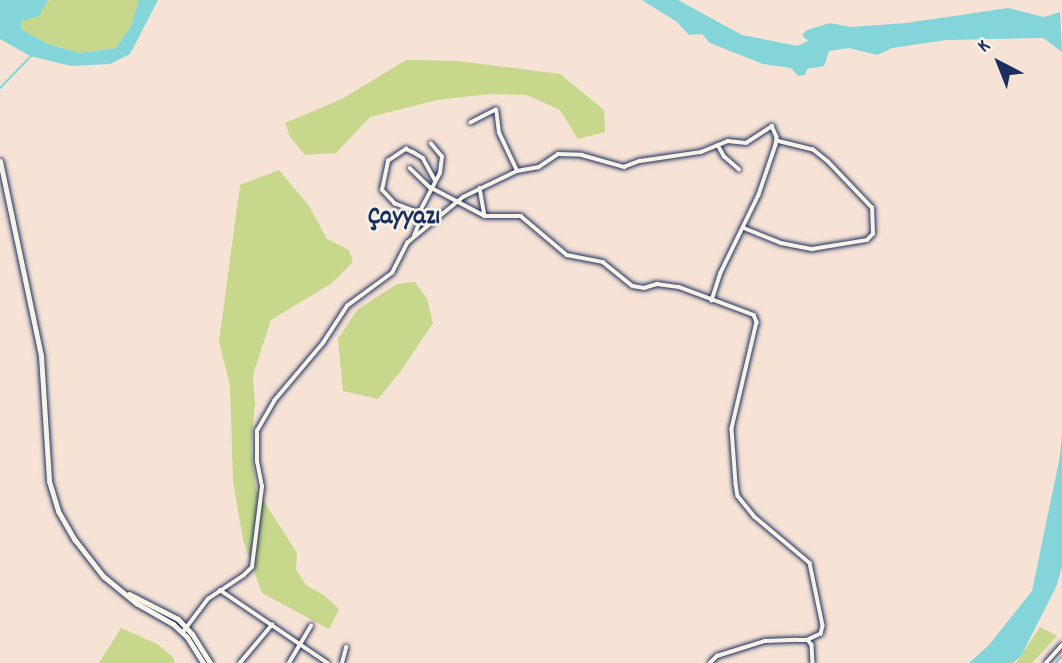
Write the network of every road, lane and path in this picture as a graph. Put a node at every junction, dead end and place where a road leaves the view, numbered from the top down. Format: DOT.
graph roads {
  1 [pos="471,123"];
  2 [pos="777,141"];
  3 [pos="431,145"];
  4 [pos="718,145"];
  5 [pos="0,161"];
  6 [pos="410,168"];
  7 [pos="739,169"];
  8 [pos="517,171"];
  9 [pos="435,180"];
  10 [pos="430,187"];
  11 [pos="480,188"];
  12 [pos="456,203"];
  13 [pos="419,213"];
  14 [pos="485,216"];
  15 [pos="744,228"];
  16 [pos="414,237"];
  17 [pos="712,301"];
  18 [pos="220,590"];
  19 [pos="272,625"];
  20 [pos="312,626"];
  21 [pos="185,630"];
  22 [pos="808,640"];
  23 [pos="301,644"];
  24 [pos="1062,645"];
  25 [pos="346,648"];
  26 [pos="325,662"];
  27 [pos="203,663"];
  28 [pos="210,663"];
  29 [pos="240,663"];
  30 [pos="289,663"];
  31 [pos="342,663"];
  32 [pos="710,663"];
  33 [pos="813,663"];
  34 [pos="1046,663"];
  1 -- 8 [label="street"];
  2 -- 4 [label="street"];
  2 -- 15 [label="street"];
  2 -- 15 [label="street"];
  3 -- 9 [label="street"];
  4 -- 7 [label="street"];
  4 -- 8 [label="street"];
  5 -- 21 [label="street"];
  6 -- 10 [label="street"];
  8 -- 11 [label="street"];
  9 -- 10 [label="street"];
  9 -- 13 [label="street"];
  10 -- 12 [label="street"];
  10 -- 13 [label="street"];
  11 -- 12 [label="street"];
  11 -- 14 [label="street"];
  12 -- 14 [label="street"];
  12 -- 16 [label="street"];
  13 -- 16 [label="street"];
  14 -- 17 [label="street"];
  15 -- 17 [label="street"];
  16 -- 18 [label="street"];
  17 -- 22 [label="street"];
  18 -- 19 [label="street"];
  18 -- 21 [label="street"];
  19 -- 23 [label="street"];
  19 -- 29 [label="street"];
  20 -- 23 [label="street"];
  21 -- 27 [label="street"];
  21 -- 28 [label="street"];
  22 -- 32 [label="street"];
  22 -- 33 [label="street"];
  23 -- 26 [label="street"];
  23 -- 30 [label="street"];
  24 -- 34 [label="street"];
  25 -- 31 [label="street"];
}
